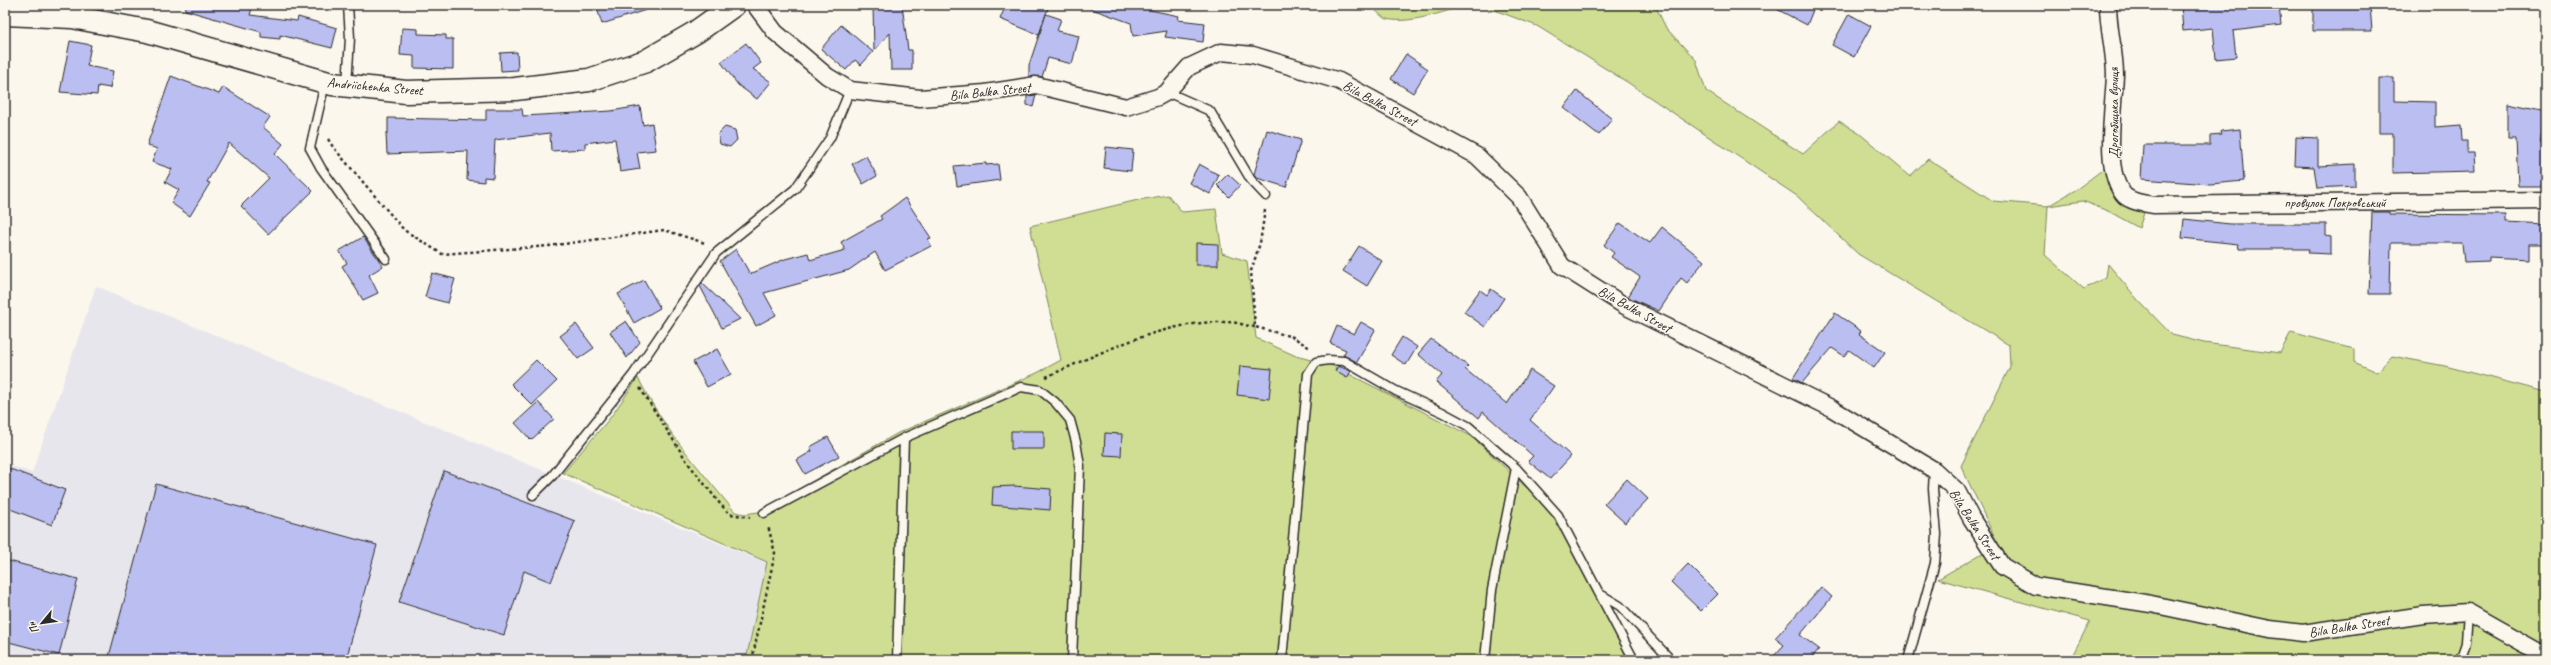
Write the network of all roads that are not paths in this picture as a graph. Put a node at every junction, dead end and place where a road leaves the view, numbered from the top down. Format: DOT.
graph roads {
  1 [pos="348,5"];
  2 [pos="734,5"];
  3 [pos="755,5"];
  4 [pos="2108,5"];
  5 [pos="5,14"];
  6 [pos="325,82"];
  7 [pos="347,86"];
  8 [pos="850,90"];
  9 [pos="1168,92"];
  10 [pos="1266,196"];
  11 [pos="2125,196"];
  12 [pos="2546,200"];
  13 [pos="386,259"];
  14 [pos="904,438"];
  15 [pos="1516,468"];
  16 [pos="1934,470"];
  17 [pos="533,495"];
  18 [pos="764,512"];
  19 [pos="1600,593"];
  20 [pos="2468,612"];
  21 [pos="2546,656"];
  22 [pos="897,660"];
  23 [pos="1072,660"];
  24 [pos="1282,660"];
  25 [pos="1485,660"];
  26 [pos="1634,660"];
  27 [pos="1671,660"];
  28 [pos="1908,660"];
  29 [pos="2460,660"];
  1 -- 7 [label="lane"];
  2 -- 7 [label="street, Andriichenka Street"];
  3 -- 8 [label="street, Bila Balka Street"];
  4 -- 11 [label="street, Дрогобицька вулиця"];
  5 -- 6 [label="street, Andriichenka Street"];
  6 -- 7 [label="street, Andriichenka Street"];
  6 -- 13 [label="lane"];
  8 -- 9 [label="street, Bila Balka Street"];
  8 -- 17 [label="lane"];
  9 -- 10 [label="lane"];
  9 -- 16 [label="street, Bila Balka Street"];
  11 -- 12 [label="street, провулок Покровський"];
  14 -- 18 [label="lane"];
  14 -- 22 [label="lane"];
  14 -- 23 [label="lane"];
  15 -- 19 [label="lane"];
  15 -- 24 [label="lane"];
  15 -- 25 [label="lane"];
  16 -- 20 [label="street, Bila Balka Street"];
  16 -- 28 [label="lane"];
  19 -- 26 [label="lane"];
  19 -- 27 [label="lane"];
  20 -- 21 [label="street"];
  20 -- 29 [label="lane"];
}
